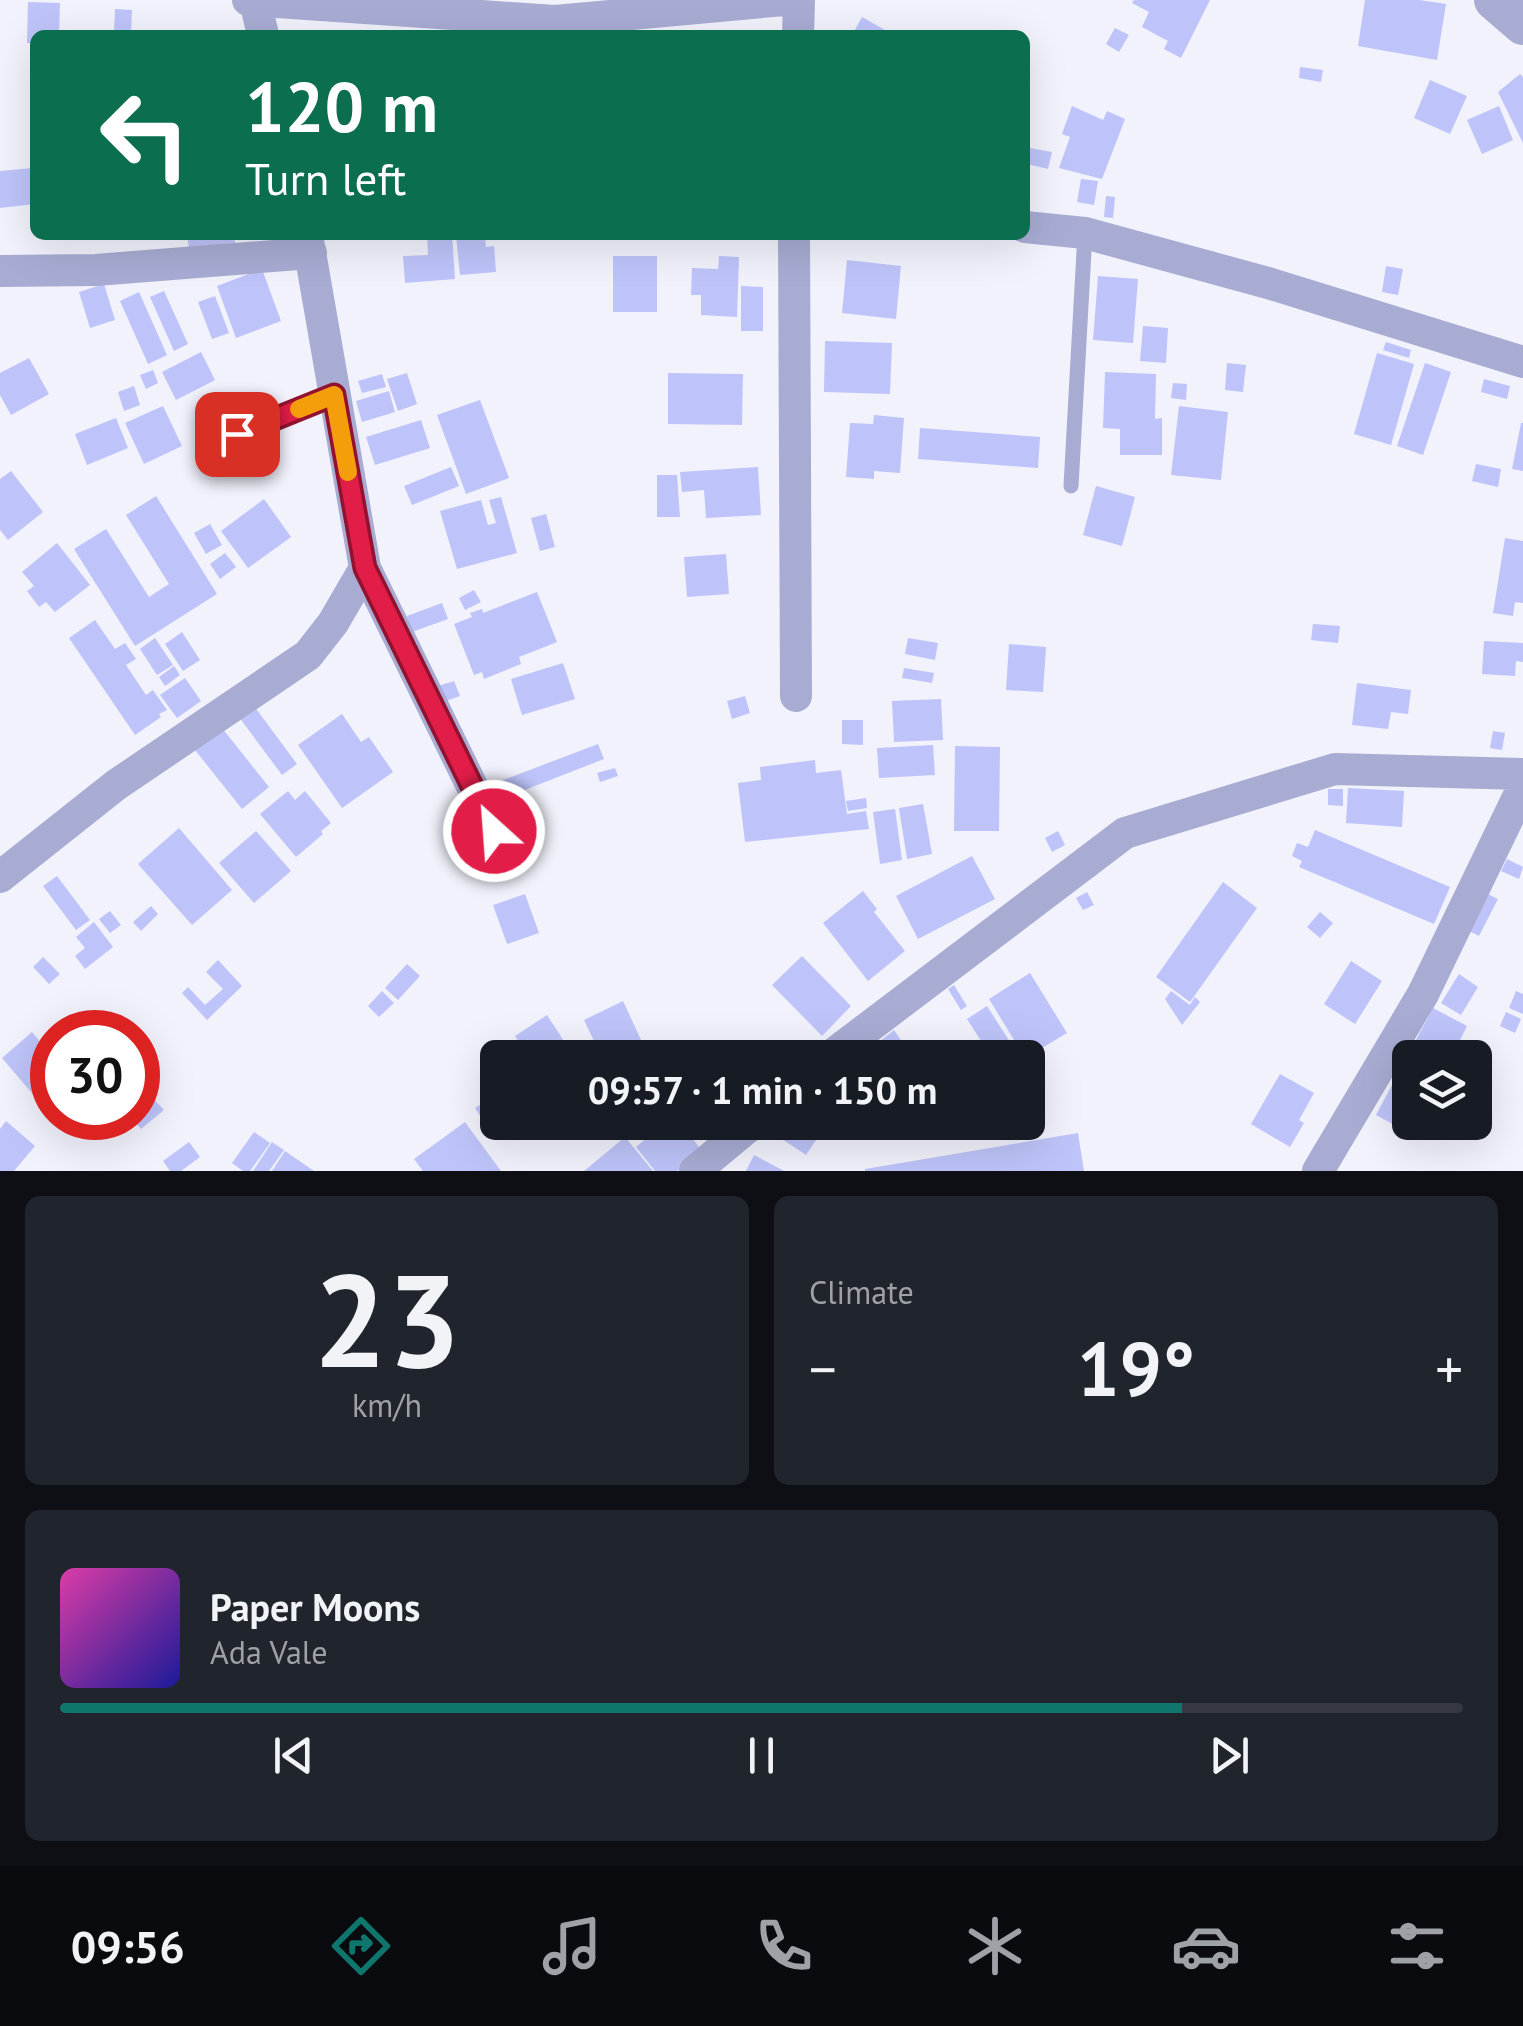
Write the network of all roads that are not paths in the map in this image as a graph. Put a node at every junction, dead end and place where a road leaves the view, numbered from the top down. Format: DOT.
graph roads {
  1 [pos="252,0"];
  2 [pos="784,0"];
  3 [pos="799,0"];
  4 [pos="1494,0"];
  5 [pos="1523,24"];
  6 [pos="261,30"];
  7 [pos="798,30"];
  8 [pos="1030,228"];
  9 [pos="1085,233"];
  10 [pos="794,240"];
  11 [pos="309,244"];
  12 [pos="0,272"];
  13 [pos="1523,362"];
  14 [pos="334,395"];
  15 [pos="204,448"];
  16 [pos="1071,486"];
  17 [pos="365,568"];
  18 [pos="796,696"];
  19 [pos="1523,774"];
  20 [pos="1523,787"];
  21 [pos="494,831"];
  22 [pos="0,877"];
  23 [pos="852,1040"];
  24 [pos="732,1140"];
  25 [pos="695,1171"];
  26 [pos="1318,1171"];
  1 -- 2 [label="street"];
  1 -- 6 [label="street"];
  3 -- 7 [label="street"];
  4 -- 5 [label="street"];
  8 -- 9 [label="street"];
  9 -- 13 [label="street"];
  9 -- 16 [label="lane"];
  10 -- 18 [label="street"];
  11 -- 12 [label="street"];
  11 -- 14 [label="street"];
  14 -- 15 [label="lane"];
  14 -- 17 [label="street"];
  17 -- 21 [label="street"];
  17 -- 22 [label="street"];
  19 -- 23 [label="street"];
  20 -- 26 [label="street"];
  24 -- 25 [label="street"];
}
